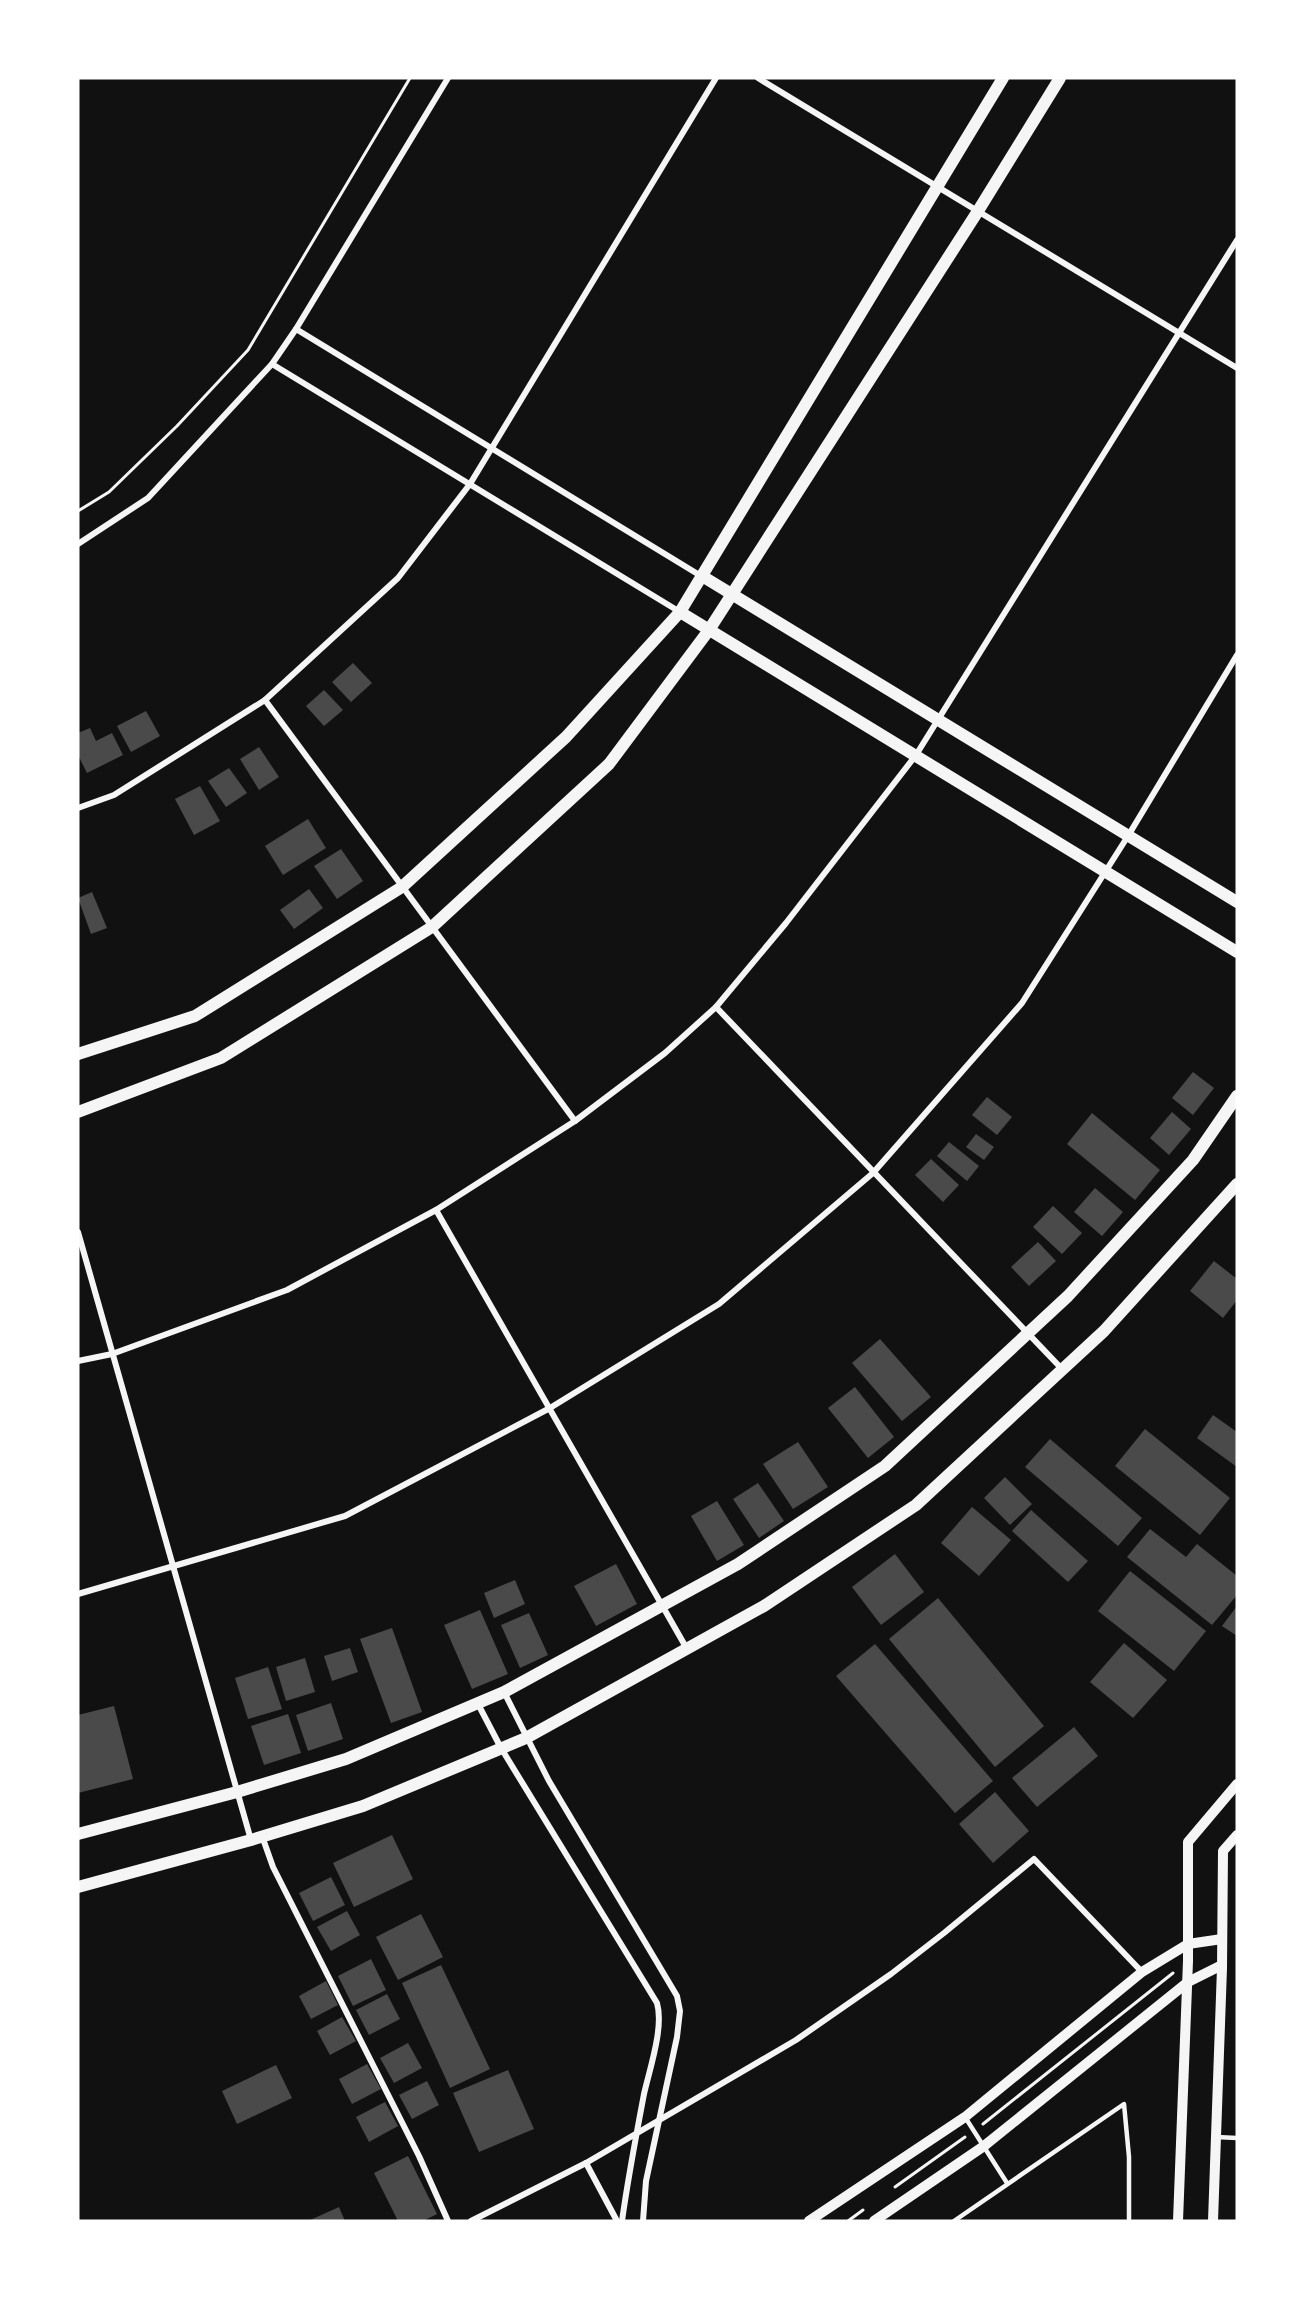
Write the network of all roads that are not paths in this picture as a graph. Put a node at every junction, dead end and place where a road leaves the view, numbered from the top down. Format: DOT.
graph roads {
  1 [pos="448,78"];
  2 [pos="716,78"];
  3 [pos="758,78"];
  4 [pos="1003,78"];
  5 [pos="1060,78"];
  6 [pos="937,186"];
  7 [pos="978,211"];
  8 [pos="1237,240"];
  9 [pos="296,329"];
  10 [pos="1180,333"];
  11 [pos="272,364"];
  12 [pos="1237,368"];
  13 [pos="492,448"];
  14 [pos="470,484"];
  15 [pos="78,544"];
  16 [pos="702,576"];
  17 [pos="731,593"];
  18 [pos="680,612"];
  19 [pos="709,630"];
  20 [pos="1237,655"];
  21 [pos="265,700"];
  22 [pos="939,721"];
  23 [pos="916,755"];
  24 [pos="78,808"];
  25 [pos="1128,836"];
  26 [pos="1105,871"];
  27 [pos="402,886"];
  28 [pos="1237,902"];
  29 [pos="432,927"];
  30 [pos="1237,952"];
  31 [pos="716,1007"];
  32 [pos="78,1054"];
  33 [pos="1237,1096"];
  34 [pos="78,1112"];
  35 [pos="575,1121"];
  36 [pos="873,1173"];
  37 [pos="1237,1184"];
  38 [pos="436,1210"];
  39 [pos="78,1232"];
  40 [pos="1027,1334"];
  41 [pos="112,1354"];
  42 [pos="78,1361"];
  43 [pos="1062,1370"];
  44 [pos="550,1408"];
  45 [pos="173,1567"];
  46 [pos="78,1594"];
  47 [pos="663,1606"];
  48 [pos="688,1650"];
  49 [pos="504,1692"];
  50 [pos="478,1704"];
  51 [pos="526,1738"];
  52 [pos="501,1749"];
  53 [pos="1237,1784"];
  54 [pos="237,1792"];
  55 [pos="78,1834"];
  56 [pos="1237,1835"];
  57 [pos="257,1838"];
  58 [pos="78,1887"];
  59 [pos="1222,1939"];
  60 [pos="1188,1944"];
  61 [pos="1222,1965"];
  62 [pos="1142,1972"];
  63 [pos="1188,1982"];
  64 [pos="965,2117"];
  65 [pos="657,2120"];
  66 [pos="636,2133"];
  67 [pos="1216,2137"];
  68 [pos="1237,2139"];
  69 [pos="984,2146"];
  70 [pos="586,2163"];
  71 [pos="1007,2183"];
  72 [pos="448,2221"];
  73 [pos="471,2221"];
  74 [pos="617,2221"];
  75 [pos="622,2221"];
  76 [pos="643,2221"];
  77 [pos="809,2221"];
  78 [pos="874,2221"];
  79 [pos="954,2221"];
  80 [pos="1129,2221"];
  81 [pos="1178,2221"];
  82 [pos="1213,2221"];
  1 -- 9 [label="street"];
  2 -- 13 [label="street"];
  3 -- 6 [label="street"];
  4 -- 6 [label="main road"];
  5 -- 7 [label="main road"];
  6 -- 7 [label="street"];
  6 -- 16 [label="main road"];
  7 -- 10 [label="street"];
  7 -- 17 [label="main road"];
  8 -- 10 [label="street"];
  9 -- 11 [label="street"];
  9 -- 13 [label="street"];
  10 -- 12 [label="street"];
  10 -- 22 [label="street"];
  11 -- 14 [label="street"];
  11 -- 15 [label="street"];
  13 -- 14 [label="street"];
  13 -- 16 [label="street"];
  14 -- 18 [label="street"];
  14 -- 21 [label="street"];
  16 -- 17 [label="main road"];
  16 -- 18 [label="main road"];
  17 -- 19 [label="main road"];
  17 -- 22 [label="main road"];
  18 -- 19 [label="main road"];
  18 -- 27 [label="main road"];
  19 -- 23 [label="main road"];
  19 -- 29 [label="main road"];
  20 -- 25 [label="street"];
  21 -- 24 [label="street"];
  21 -- 27 [label="street"];
  22 -- 23 [label="street"];
  22 -- 25 [label="main road"];
  23 -- 26 [label="main road"];
  23 -- 31 [label="street"];
  25 -- 26 [label="street"];
  25 -- 28 [label="main road"];
  26 -- 30 [label="main road"];
  26 -- 36 [label="street"];
  27 -- 29 [label="street"];
  27 -- 32 [label="main road"];
  29 -- 34 [label="main road"];
  29 -- 35 [label="street"];
  31 -- 35 [label="street"];
  31 -- 36 [label="street"];
  33 -- 40 [label="main road"];
  35 -- 38 [label="street"];
  36 -- 40 [label="street"];
  36 -- 44 [label="street"];
  37 -- 43 [label="main road"];
  38 -- 41 [label="street"];
  38 -- 44 [label="street"];
  39 -- 41 [label="street"];
  40 -- 43 [label="street"];
  40 -- 47 [label="main road"];
  41 -- 42 [label="street"];
  41 -- 45 [label="street"];
  43 -- 48 [label="main road"];
  44 -- 45 [label="street"];
  44 -- 47 [label="street"];
  45 -- 46 [label="street"];
  45 -- 54 [label="street"];
  47 -- 48 [label="street"];
  47 -- 49 [label="main road"];
  48 -- 51 [label="main road"];
  49 -- 50 [label="main road"];
  49 -- 51 [label="street"];
  50 -- 52 [label="street"];
  50 -- 54 [label="main road"];
  51 -- 52 [label="main road"];
  51 -- 65 [label="street"];
  52 -- 57 [label="main road"];
  52 -- 66 [label="street"];
  53 -- 60 [label="street"];
  54 -- 55 [label="main road"];
  54 -- 57 [label="street"];
  56 -- 59 [label="street"];
  57 -- 58 [label="main road"];
  57 -- 72 [label="street"];
  59 -- 60 [label="street"];
  59 -- 61 [label="street"];
  60 -- 62 [label="street"];
  60 -- 63 [label="street"];
  61 -- 63 [label="street"];
  61 -- 67 [label="street"];
  62 -- 64 [label="street"];
  62 -- 65 [label="street"];
  63 -- 69 [label="street"];
  63 -- 81 [label="street"];
  64 -- 69 [label="lane"];
  64 -- 77 [label="street"];
  65 -- 66 [label="street"];
  65 -- 76 [label="street"];
  66 -- 70 [label="street"];
  66 -- 75 [label="street"];
  67 -- 68 [label="lane"];
  67 -- 82 [label="street"];
  69 -- 71 [label="lane"];
  69 -- 78 [label="street"];
  70 -- 73 [label="street"];
  70 -- 74 [label="street"];
  71 -- 79 [label="lane"];
  71 -- 80 [label="lane"];
}
